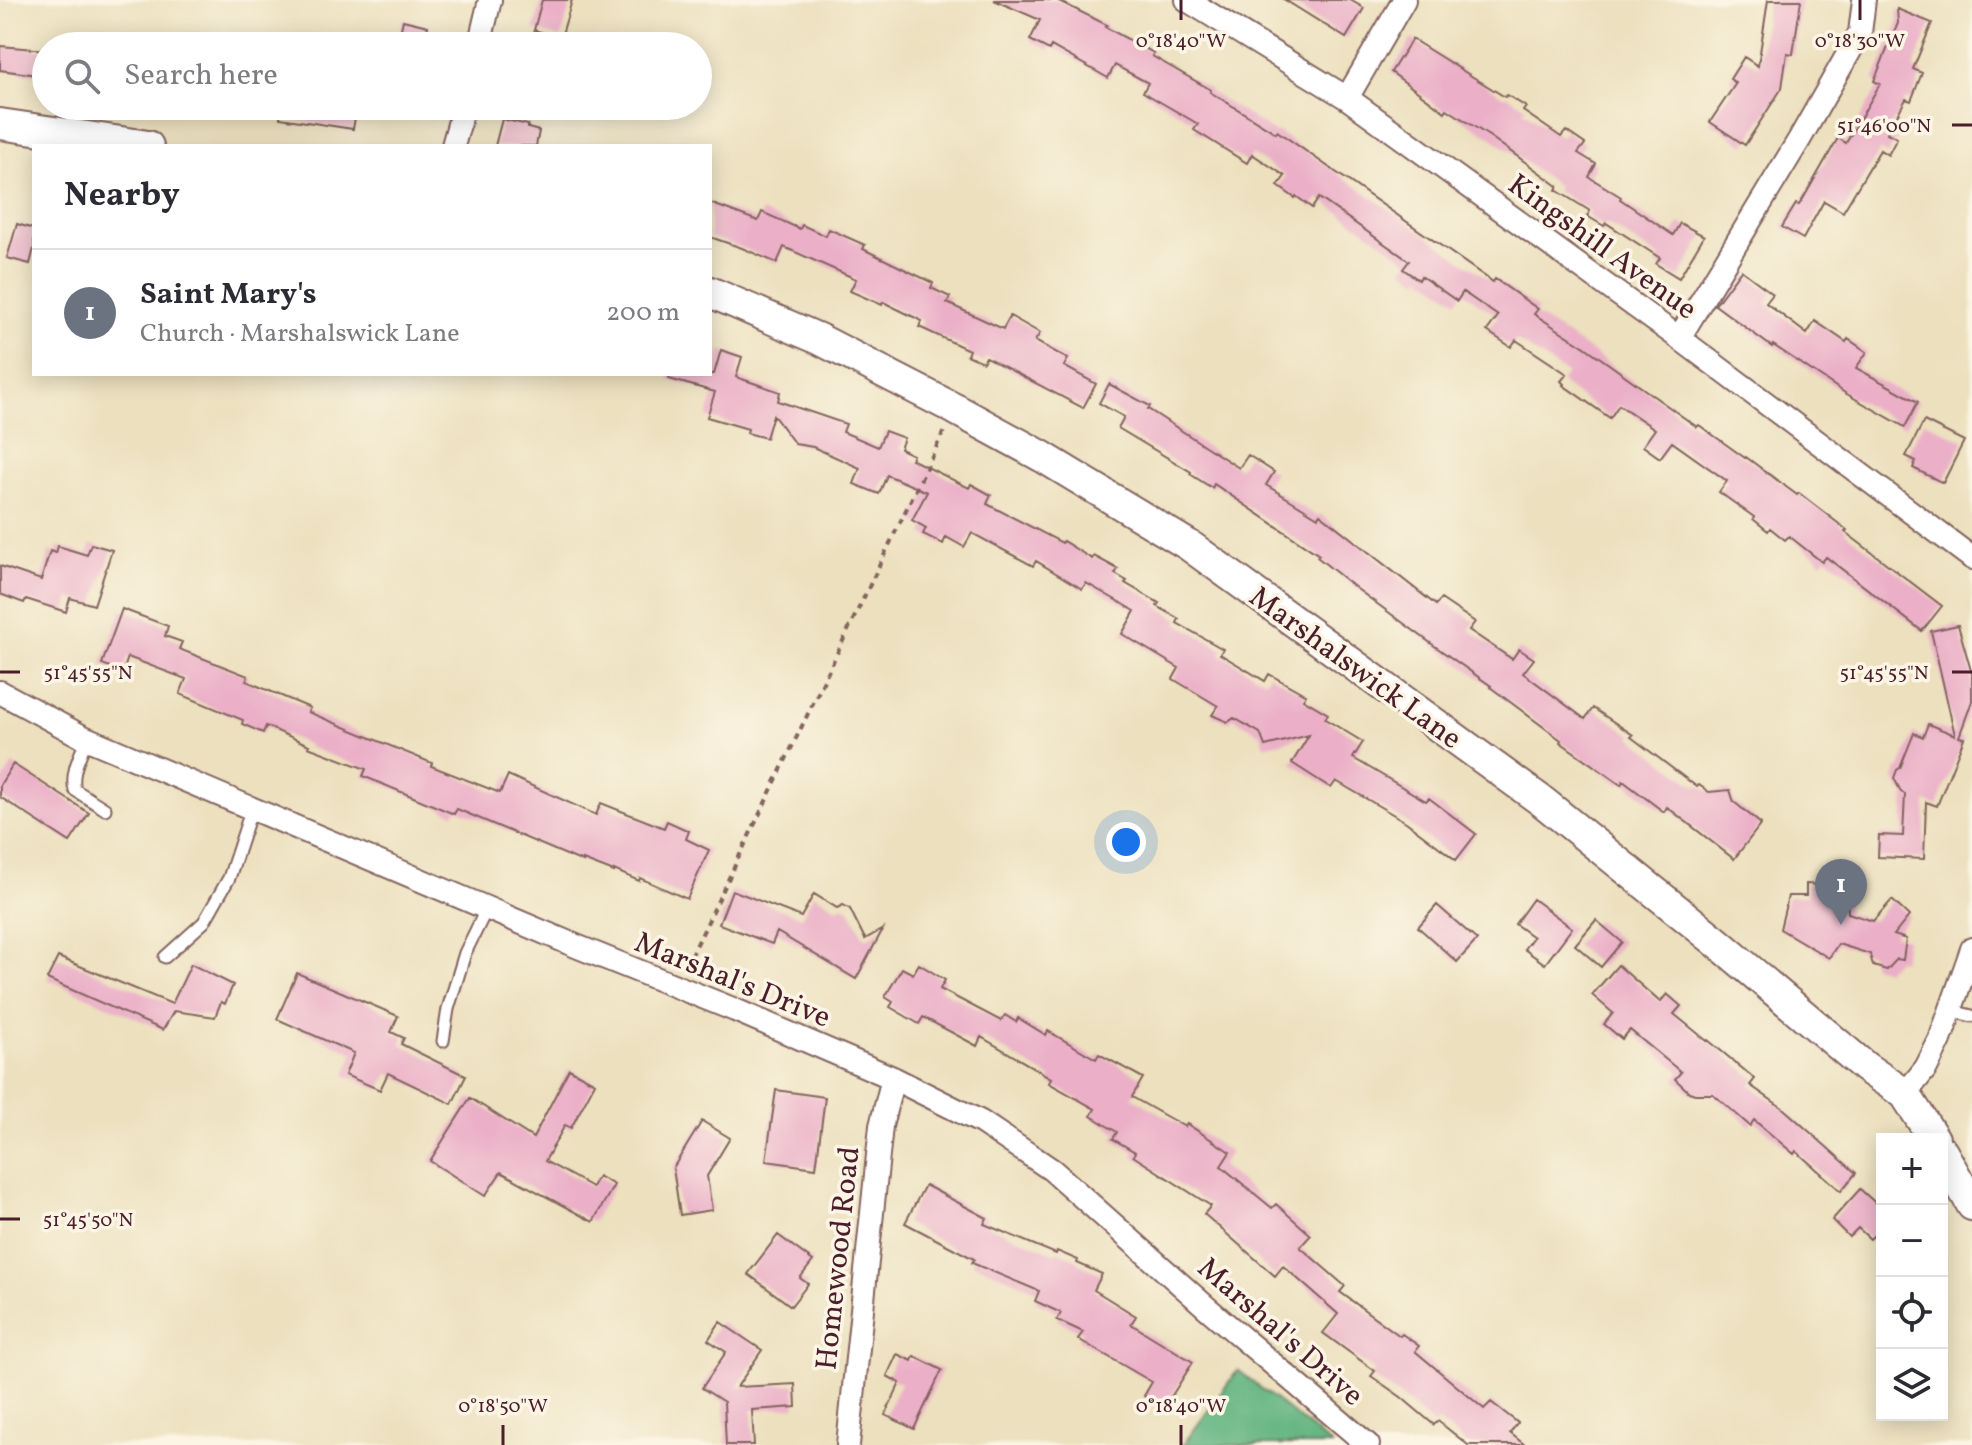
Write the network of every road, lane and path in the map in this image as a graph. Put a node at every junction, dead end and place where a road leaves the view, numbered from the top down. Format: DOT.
graph roads {
  1 [pos="490,0"];
  2 [pos="1187,0"];
  3 [pos="1404,0"];
  4 [pos="1864,0"];
  5 [pos="482,32"];
  6 [pos="1347,98"];
  7 [pos="460,120"];
  8 [pos="0,124"];
  9 [pos="135,144"];
  10 [pos="454,144"];
  11 [pos="712,293"];
  12 [pos="1679,338"];
  13 [pos="955,409"];
  14 [pos="1972,558"];
  15 [pos="0,692"];
  16 [pos="87,738"];
  17 [pos="252,808"];
  18 [pos="105,809"];
  19 [pos="487,908"];
  20 [pos="1972,949"];
  21 [pos="165,957"];
  22 [pos="676,987"];
  23 [pos="1966,1016"];
  24 [pos="443,1041"];
  25 [pos="893,1078"];
  26 [pos="1905,1094"];
  27 [pos="1930,1133"];
  28 [pos="1948,1163"];
  29 [pos="1972,1205"];
  30 [pos="848,1445"];
  31 [pos="1368,1445"];
  1 -- 5 [label="street"];
  2 -- 6 [label="street, Kingshill Avenue"];
  3 -- 6 [label="street"];
  4 -- 12 [label="street"];
  6 -- 12 [label="street, Kingshill Avenue"];
  7 -- 10 [label="street"];
  8 -- 9 [label="street"];
  11 -- 13 [label="street, Marshalswick Lane"];
  12 -- 14 [label="street, Kingshill Avenue"];
  13 -- 22 [label="path"];
  13 -- 26 [label="street, Marshalswick Lane"];
  15 -- 16 [label="street, Marshal's Drive"];
  16 -- 17 [label="street, Marshal's Drive"];
  16 -- 18 [label="lane"];
  17 -- 19 [label="street, Marshal's Drive"];
  17 -- 21 [label="lane"];
  19 -- 22 [label="street, Marshal's Drive"];
  19 -- 24 [label="lane"];
  20 -- 23 [label="street"];
  22 -- 25 [label="street, Marshal's Drive"];
  23 -- 26 [label="street"];
  25 -- 30 [label="street, Homewood Road"];
  25 -- 31 [label="street, Marshal's Drive"];
  26 -- 27 [label="street, Marshalswick Lane"];
  28 -- 29 [label="street"];
}
